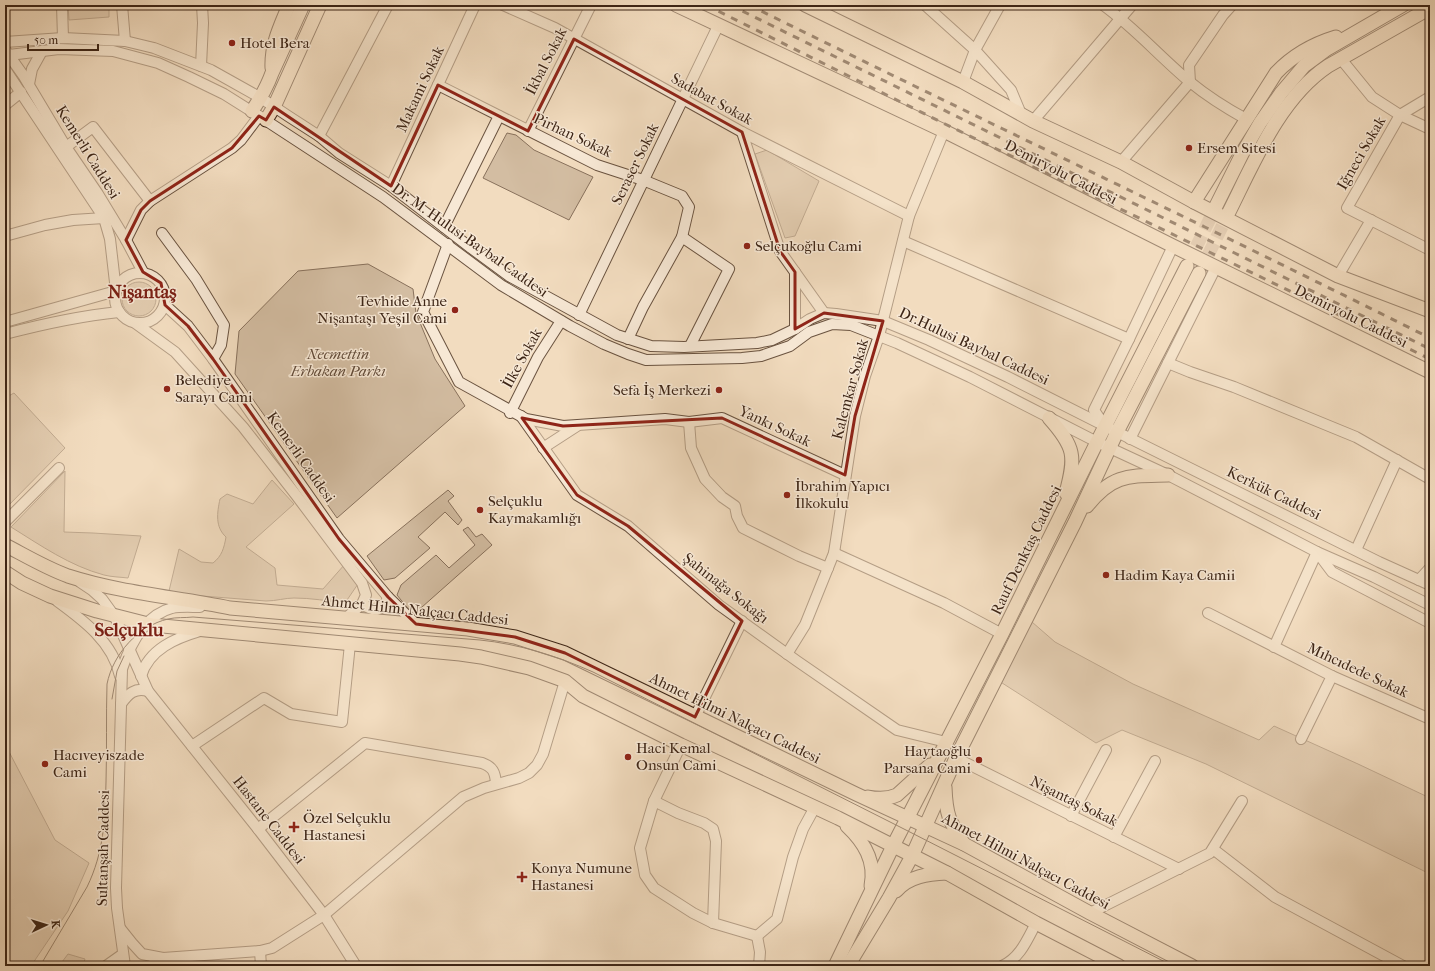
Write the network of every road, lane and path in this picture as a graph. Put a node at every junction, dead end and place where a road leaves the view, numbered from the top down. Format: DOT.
graph roads {
  1 [pos="62,5"];
  2 [pos="122,5"];
  3 [pos="202,5"];
  4 [pos="289,5"];
  5 [pos="303,5"];
  6 [pos="320,5"];
  7 [pos="330,5"];
  8 [pos="388,5"];
  9 [pos="475,5"];
  10 [pos="503,5"];
  11 [pos="591,5"];
  12 [pos="676,5"];
  13 [pos="805,5"];
  14 [pos="925,5"];
  15 [pos="1000,5"];
  16 [pos="1103,5"];
  17 [pos="1132,5"];
  18 [pos="1232,5"];
  19 [pos="1403,5"];
  20 [pos="1430,8"];
  21 [pos="1122,18"];
  22 [pos="718,26"];
  23 [pos="1357,31"];
  24 [pos="63,38"];
  25 [pos="574,39"];
  26 [pos="125,41"];
  27 [pos="5,42"];
  28 [pos="975,50"];
  29 [pos="42,51"];
  30 [pos="7,52"];
  31 [pos="1340,59"];
  32 [pos="201,66"];
  33 [pos="5,69"];
  34 [pos="272,73"];
  35 [pos="963,82"];
  36 [pos="285,83"];
  37 [pos="28,84"];
  38 [pos="438,85"];
  39 [pos="1187,86"];
  40 [pos="21,92"];
  41 [pos="261,98"];
  42 [pos="1430,98"];
  43 [pos="683,100"];
  44 [pos="5,105"];
  45 [pos="274,107"];
  46 [pos="1021,114"];
  47 [pos="1400,115"];
  48 [pos="259,116"];
  49 [pos="499,116"];
  50 [pos="1246,119"];
  51 [pos="1033,121"];
  52 [pos="1430,129"];
  53 [pos="528,131"];
  54 [pos="944,131"];
  55 [pos="742,132"];
  56 [pos="319,136"];
  57 [pos="66,147"];
  58 [pos="1121,162"];
  59 [pos="643,180"];
  60 [pos="391,186"];
  61 [pos="150,201"];
  62 [pos="1194,202"];
  63 [pos="1216,206"];
  64 [pos="1228,212"];
  65 [pos="909,216"];
  66 [pos="104,218"];
  67 [pos="1372,220"];
  68 [pos="444,227"];
  69 [pos="162,233"];
  70 [pos="5,236"];
  71 [pos="682,237"];
  72 [pos="126,240"];
  73 [pos="903,241"];
  74 [pos="448,244"];
  75 [pos="1173,246"];
  76 [pos="1430,250"];
  77 [pos="1186,266"];
  78 [pos="1216,267"];
  79 [pos="143,272"];
  80 [pos="795,272"];
  81 [pos="1199,273"];
  82 [pos="1338,276"];
  83 [pos="116,291"];
  84 [pos="165,304"];
  85 [pos="1430,311"];
  86 [pos="119,312"];
  87 [pos="824,313"];
  88 [pos="579,316"];
  89 [pos="561,321"];
  90 [pos="883,321"];
  91 [pos="5,322"];
  92 [pos="135,323"];
  93 [pos="851,325"];
  94 [pos="795,329"];
  95 [pos="5,334"];
  96 [pos="879,336"];
  97 [pos="628,339"];
  98 [pos="1129,339"];
  99 [pos="690,346"];
  100 [pos="213,359"];
  101 [pos="1168,363"];
  102 [pos="1430,372"];
  103 [pos="510,412"];
  104 [pos="521,416"];
  105 [pos="1049,418"];
  106 [pos="689,422"];
  107 [pos="578,425"];
  108 [pos="1105,426"];
  109 [pos="1117,432"];
  110 [pos="1130,439"];
  111 [pos="1096,442"];
  112 [pos="544,448"];
  113 [pos="1109,448"];
  114 [pos="1397,460"];
  115 [pos="58,468"];
  116 [pos="1168,475"];
  117 [pos="845,476"];
  118 [pos="1430,479"];
  119 [pos="1058,521"];
  120 [pos="5,522"];
  121 [pos="1075,522"];
  122 [pos="5,546"];
  123 [pos="1356,550"];
  124 [pos="1317,552"];
  125 [pos="834,553"];
  126 [pos="828,568"];
  127 [pos="1430,568"];
  128 [pos="5,572"];
  129 [pos="69,576"];
  130 [pos="1419,580"];
  131 [pos="1430,585"];
  132 [pos="50,596"];
  133 [pos="388,597"];
  134 [pos="362,604"];
  135 [pos="1430,605"];
  136 [pos="230,608"];
  137 [pos="1208,613"];
  138 [pos="116,617"];
  139 [pos="346,619"];
  140 [pos="742,621"];
  141 [pos="1430,622"];
  142 [pos="147,624"];
  143 [pos="416,624"];
  144 [pos="201,631"];
  145 [pos="1002,634"];
  146 [pos="350,644"];
  147 [pos="1274,647"];
  148 [pos="130,648"];
  149 [pos="787,654"];
  150 [pos="141,676"];
  151 [pos="1332,676"];
  152 [pos="565,681"];
  153 [pos="121,682"];
  154 [pos="148,691"];
  155 [pos="121,704"];
  156 [pos="695,717"];
  157 [pos="1430,719"];
  158 [pos="1301,739"];
  159 [pos="946,742"];
  160 [pos="681,745"];
  161 [pos="192,746"];
  162 [pos="1106,750"];
  163 [pos="937,758"];
  164 [pos="956,758"];
  165 [pos="1155,761"];
  166 [pos="945,783"];
  167 [pos="496,784"];
  168 [pos="856,794"];
  169 [pos="1242,801"];
  170 [pos="654,802"];
  171 [pos="814,807"];
  172 [pos="1071,816"];
  173 [pos="838,818"];
  174 [pos="908,818"];
  175 [pos="925,827"];
  176 [pos="258,829"];
  177 [pos="1114,837"];
  178 [pos="964,844"];
  179 [pos="892,846"];
  180 [pos="1213,849"];
  181 [pos="912,856"];
  182 [pos="1179,869"];
  183 [pos="947,872"];
  184 [pos="870,894"];
  185 [pos="889,898"];
  186 [pos="1090,913"];
  187 [pos="324,915"];
  188 [pos="713,923"];
  189 [pos="1036,923"];
  190 [pos="120,928"];
  191 [pos="757,936"];
  192 [pos="260,951"];
  193 [pos="123,954"];
  194 [pos="163,958"];
  195 [pos="110,965"];
  196 [pos="1400,965"];
  197 [pos="125,966"];
  198 [pos="150,966"];
  199 [pos="261,966"];
  200 [pos="356,966"];
  201 [pos="759,966"];
  202 [pos="835,966"];
  203 [pos="848,966"];
  204 [pos="1002,966"];
  205 [pos="1119,966"];
  206 [pos="1192,966"];
  1 -- 24 [label="street"];
  2 -- 26 [label="street"];
  3 -- 32 [label="street"];
  4 -- 34 [label="main road"];
  5 -- 34 [label="main road"];
  6 -- 36 [label="main road"];
  7 -- 36 [label="main road"];
  8 -- 56 [label="street"];
  9 -- 38 [label="street, Makami Sokak"];
  10 -- 25 [label="street, Sadabat Sokak"];
  11 -- 25 [label="street, İkbal Sokak"];
  12 -- 22 [label="main road, Demiryolu Caddesi"];
  13 -- 35 [label="main road, Demiryolu Caddesi"];
  14 -- 28 [label="street"];
  15 -- 28 [label="street"];
  16 -- 21 [label="street"];
  17 -- 21 [label="street"];
  18 -- 39 [label="street"];
  19 -- 23 [label="main road"];
  20 -- 31 [label="main road"];
  21 -- 39 [label="street"];
  21 -- 51 [label="street"];
  22 -- 43 [label="street, Seraser Sokak"];
  22 -- 54 [label="main road, Demiryolu Caddesi"];
  23 -- 50 [label="main road"];
  23 -- 63 [label="main road"];
  24 -- 26 [label="street"];
  24 -- 27 [label="street"];
  25 -- 43 [label="street, Sadabat Sokak"];
  25 -- 53 [label="street, İkbal Sokak"];
  26 -- 32 [label="street"];
  28 -- 35 [label="street"];
  28 -- 46 [label="street"];
  29 -- 30 [label="street"];
  29 -- 37 [label="street"];
  29 -- 48 [label="street"];
  30 -- 37 [label="street, Kemerli Caddesi"];
  31 -- 47 [label="street"];
  31 -- 64 [label="main road"];
  32 -- 41 [label="street"];
  33 -- 40 [label="street, Kemerli Caddesi"];
  34 -- 41 [label="main road"];
  35 -- 46 [label="main road, Demiryolu Caddesi"];
  36 -- 45 [label="main road"];
  37 -- 57 [label="street, Kemerli Caddesi"];
  38 -- 49 [label="street, Pirhan Sokak"];
  38 -- 60 [label="street, Makami Sokak"];
  39 -- 50 [label="street"];
  39 -- 58 [label="street"];
  40 -- 44 [label="street"];
  40 -- 66 [label="street, Kemerli Caddesi"];
  41 -- 45 [label="street"];
  41 -- 48 [label="main road"];
  42 -- 47 [label="street"];
  43 -- 55 [label="street, Sadabat Sokak"];
  43 -- 59 [label="street, Seraser Sokak"];
  45 -- 48 [label="main road"];
  45 -- 56 [label="street, Dr. M. Hulusi Baybal Caddesi"];
  46 -- 51 [label="main road, Demiryolu Caddesi"];
  47 -- 52 [label="street"];
  47 -- 67 [label="street, Iğneci Sokak"];
  48 -- 61 [label="street"];
  48 -- 74 [label="street, Dr. M. Hulusi Baybal Caddesi"];
  49 -- 53 [label="street, Pirhan Sokak"];
  49 -- 68 [label="street"];
  50 -- 62 [label="main road"];
  51 -- 58 [label="main road, Demiryolu Caddesi"];
  53 -- 59 [label="street, Pirhan Sokak"];
  54 -- 65 [label="street, Kalemkar Sokak"];
  54 -- 75 [label="main road, Demiryolu Caddesi"];
  55 -- 65 [label="street, Sadabat Sokak"];
  55 -- 80 [label="street"];
  56 -- 60 [label="street, Dr. M. Hulusi Baybal Caddesi"];
  57 -- 61 [label="street"];
  57 -- 72 [label="street, Kemerli Caddesi"];
  58 -- 62 [label="main road, Demiryolu Caddesi"];
  59 -- 71 [label="street, Pirhan Sokak"];
  59 -- 88 [label="street, Seraser Sokak"];
  60 -- 68 [label="street, Dr. M. Hulusi Baybal Caddesi"];
  61 -- 72 [label="street"];
  62 -- 82 [label="main road, Demiryolu Caddesi"];
  65 -- 73 [label="street, Kalemkar Sokak"];
  66 -- 70 [label="street"];
  66 -- 83 [label="street, Kemerli Caddesi"];
  67 -- 76 [label="street, Iğneci Sokak"];
  67 -- 82 [label="street"];
  68 -- 88 [label="street, Dr. M. Hulusi Baybal Caddesi"];
  69 -- 100 [label="street"];
  71 -- 97 [label="street, Pirhan Sokak"];
  71 -- 99 [label="street"];
  72 -- 79 [label="street, Kemerli Caddesi"];
  73 -- 90 [label="street, Kalemkar Sokak"];
  73 -- 98 [label="street"];
  74 -- 89 [label="street, Dr. M. Hulusi Baybal Caddesi"];
  74 -- 103 [label="street"];
  75 -- 78 [label="main road, Demiryolu Caddesi"];
  75 -- 98 [label="street"];
  77 -- 108 [label="main road, Rauf Denktaş Caddesi"];
  78 -- 101 [label="street"];
  78 -- 102 [label="main road, Demiryolu Caddesi"];
  79 -- 83 [label="street"];
  79 -- 84 [label="street"];
  80 -- 87 [label="street"];
  80 -- 94 [label="street"];
  81 -- 109 [label="main road, Rauf Denktaş Caddesi"];
  82 -- 85 [label="main road, Demiryolu Caddesi"];
  83 -- 86 [label="street"];
  83 -- 91 [label="street"];
  84 -- 92 [label="street"];
  84 -- 100 [label="street, Kemerli Caddesi"];
  86 -- 92 [label="street"];
  86 -- 95 [label="street"];
  87 -- 90 [label="street, Dr.Hulusi Baybal Caddesi"];
  87 -- 94 [label="street, Dr. M. Hulusi Baybal Caddesi"];
  88 -- 97 [label="street, Dr. M. Hulusi Baybal Caddesi"];
  89 -- 93 [label="street, Dr. M. Hulusi Baybal Caddesi"];
  89 -- 103 [label="street, İlke Sokak"];
  90 -- 96 [label="street, Kalemkar Sokak"];
  90 -- 108 [label="street, Dr.Hulusi Baybal Caddesi"];
  92 -- 134 [label="street, Kemerli Caddesi"];
  93 -- 96 [label="street, Dr.Hulusi Baybal Caddesi"];
  94 -- 99 [label="street, Dr. M. Hulusi Baybal Caddesi"];
  96 -- 105 [label="street, Dr.Hulusi Baybal Caddesi"];
  96 -- 117 [label="street, Kalemkar Sokak"];
  97 -- 99 [label="street, Dr. M. Hulusi Baybal Caddesi"];
  98 -- 108 [label="street"];
  100 -- 133 [label="street, Kemerli Caddesi"];
  101 -- 110 [label="street"];
  101 -- 114 [label="street"];
  103 -- 104 [label="street"];
  104 -- 107 [label="street, Yankı Sokak"];
  104 -- 112 [label="street, Şahinağa Sokağı"];
  105 -- 111 [label="street, Dr.Hulusi Baybal Caddesi"];
  105 -- 119 [label="main road"];
  106 -- 107 [label="street, Yankı Sokak"];
  106 -- 117 [label="street, Yankı Sokak"];
  106 -- 126 [label="street"];
  107 -- 112 [label="street"];
  108 -- 109 [label="street, Kerkük Caddesi"];
  108 -- 111 [label="main road, Rauf Denktaş Caddesi"];
  109 -- 110 [label="street, Kerkük Caddesi"];
  109 -- 113 [label="main road, Rauf Denktaş Caddesi"];
  110 -- 123 [label="street, Kerkük Caddesi"];
  111 -- 113 [label="street, Dr.Hulusi Baybal Caddesi"];
  111 -- 119 [label="main road, Rauf Denktaş Caddesi"];
  112 -- 140 [label="street, Şahinağa Sokağı"];
  113 -- 116 [label="street, Kerkük Caddesi"];
  113 -- 121 [label="main road, Rauf Denktaş Caddesi"];
  114 -- 118 [label="street"];
  114 -- 123 [label="street"];
  115 -- 120 [label="street"];
  116 -- 121 [label="main road"];
  116 -- 124 [label="street, Kerkük Caddesi"];
  117 -- 125 [label="street, Kalemkar Sokak"];
  119 -- 145 [label="main road, Rauf Denktaş Caddesi"];
  121 -- 164 [label="main road, Rauf Denktaş Caddesi"];
  122 -- 129 [label="main road, Ahmet Hilmi Nalçacı Caddesi"];
  123 -- 130 [label="street, Kerkük Caddesi"];
  124 -- 135 [label="street, Kerkük Caddesi"];
  124 -- 141 [label="street"];
  124 -- 147 [label="street"];
  125 -- 126 [label="street, Kalemkar Sokak"];
  125 -- 145 [label="street"];
  126 -- 149 [label="street, Kalemkar Sokak"];
  127 -- 130 [label="street"];
  128 -- 132 [label="main road"];
  129 -- 136 [label="main road, Ahmet Hilmi Nalçacı Caddesi"];
  129 -- 138 [label="street, Hastane Caddesi"];
  130 -- 131 [label="street, Kerkük Caddesi"];
  132 -- 138 [label="main road"];
  132 -- 153 [label="street"];
  133 -- 134 [label="street"];
  133 -- 143 [label="street, Kemerli Caddesi"];
  134 -- 139 [label="street"];
  136 -- 139 [label="main road, Ahmet Hilmi Nalçacı Caddesi"];
  136 -- 142 [label="street"];
  137 -- 147 [label="street, Mıhcıdede Sokak"];
  138 -- 142 [label="main road"];
  138 -- 148 [label="street, Hastane Caddesi"];
  139 -- 143 [label="main road, Ahmet Hilmi Nalçacı Caddesi"];
  140 -- 149 [label="street, Şahinağa Sokağı"];
  140 -- 156 [label="street"];
  142 -- 144 [label="main road"];
  142 -- 148 [label="street"];
  143 -- 156 [label="main road, Ahmet Hilmi Nalçacı Caddesi"];
  144 -- 146 [label="main road"];
  144 -- 150 [label="street"];
  145 -- 159 [label="main road, Rauf Denktaş Caddesi"];
  146 -- 152 [label="main road"];
  146 -- 161 [label="street"];
  147 -- 151 [label="street, Mıhcıdede Sokak"];
  148 -- 150 [label="street, Hastane Caddesi"];
  148 -- 153 [label="street"];
  149 -- 159 [label="street, Şahinağa Sokağı"];
  150 -- 154 [label="street, Hastane Caddesi"];
  151 -- 157 [label="street, Mıhcıdede Sokak"];
  151 -- 158 [label="street"];
  152 -- 160 [label="main road"];
  152 -- 167 [label="street"];
  153 -- 155 [label="street, Sultanşah Caddesi"];
  154 -- 155 [label="street"];
  154 -- 161 [label="street, Hastane Caddesi"];
  155 -- 190 [label="street, Sultanşah Caddesi"];
  156 -- 168 [label="main road, Ahmet Hilmi Nalçacı Caddesi"];
  159 -- 163 [label="main road, Rauf Denktaş Caddesi"];
  160 -- 170 [label="street"];
  160 -- 171 [label="main road"];
  161 -- 176 [label="street, Hastane Caddesi"];
  162 -- 172 [label="street"];
  163 -- 168 [label="main road"];
  163 -- 174 [label="main road, Rauf Denktaş Caddesi"];
  164 -- 166 [label="main road, Rauf Denktaş Caddesi"];
  164 -- 172 [label="street, Nişantaş Sokak"];
  165 -- 177 [label="street"];
  166 -- 175 [label="main road, Rauf Denktaş Caddesi"];
  166 -- 178 [label="main road"];
  167 -- 176 [label="street"];
  167 -- 187 [label="street"];
  168 -- 174 [label="main road, Ahmet Hilmi Nalçacı Caddesi"];
  169 -- 180 [label="street"];
  170 -- 188 [label="street"];
  170 -- 188 [label="street"];
  171 -- 173 [label="main road"];
  171 -- 191 [label="street"];
  172 -- 177 [label="street, Nişantaş Sokak"];
  173 -- 179 [label="main road"];
  173 -- 184 [label="main road"];
  174 -- 175 [label="main road, Ahmet Hilmi Nalçacı Caddesi"];
  174 -- 179 [label="main road, Rauf Denktaş Caddesi"];
  175 -- 178 [label="main road, Ahmet Hilmi Nalçacı Caddesi"];
  175 -- 181 [label="main road, Rauf Denktaş Caddesi"];
  176 -- 187 [label="street, Hastane Caddesi"];
  177 -- 182 [label="street, Nişantaş Sokak"];
  178 -- 186 [label="main road, Ahmet Hilmi Nalçacı Caddesi"];
  179 -- 181 [label="main road"];
  179 -- 184 [label="main road, Rauf Denktaş Caddesi"];
  180 -- 182 [label="street"];
  180 -- 196 [label="street"];
  181 -- 183 [label="main road"];
  181 -- 185 [label="main road, Rauf Denktaş Caddesi"];
  182 -- 186 [label="street"];
  183 -- 185 [label="main road"];
  183 -- 189 [label="main road"];
  184 -- 202 [label="main road, Rauf Denktaş Caddesi"];
  185 -- 203 [label="main road"];
  186 -- 206 [label="main road, Ahmet Hilmi Nalçacı Caddesi"];
  187 -- 192 [label="street"];
  187 -- 200 [label="street, Hastane Caddesi"];
  188 -- 191 [label="street"];
  189 -- 204 [label="street"];
  189 -- 205 [label="main road"];
  190 -- 193 [label="street, Sultanşah Caddesi"];
  190 -- 194 [label="street"];
  191 -- 201 [label="street"];
  192 -- 194 [label="street"];
  192 -- 199 [label="street"];
  193 -- 195 [label="street"];
  193 -- 197 [label="street, Sultanşah Caddesi"];
  194 -- 198 [label="street"];
}
